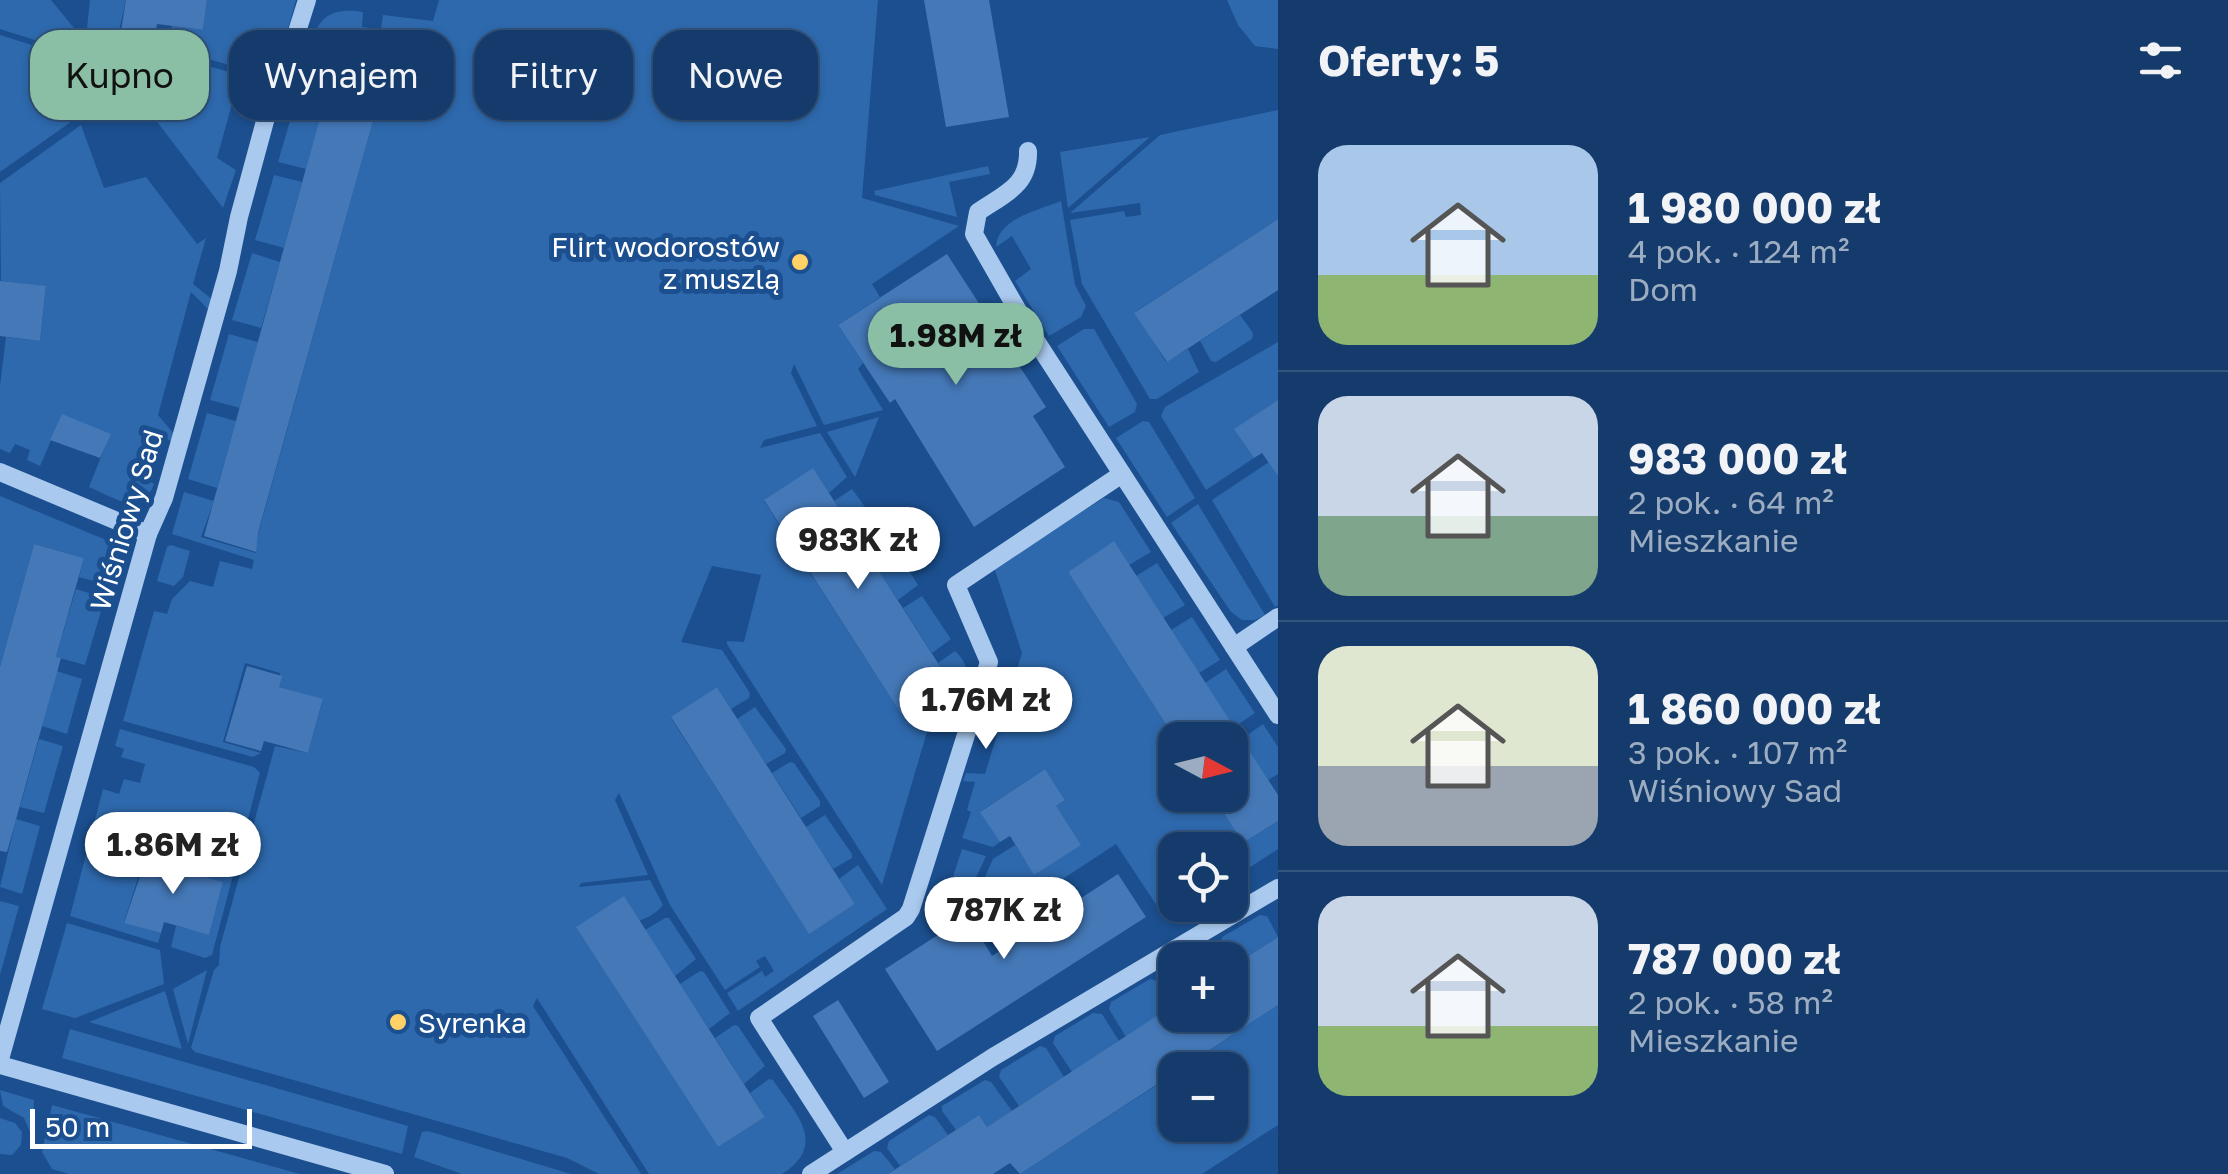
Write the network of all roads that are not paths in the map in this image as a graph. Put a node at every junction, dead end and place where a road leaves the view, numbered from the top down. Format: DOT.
graph roads {
  1 [pos="307,0"];
  2 [pos="1028,151"];
  3 [pos="0,472"];
  4 [pos="1122,474"];
  5 [pos="148,534"];
  6 [pos="1278,618"];
  7 [pos="1234,647"];
  8 [pos="1278,715"];
  9 [pos="1278,888"];
  10 [pos="0,1062"];
  11 [pos="845,1152"];
  12 [pos="386,1174"];
  13 [pos="811,1174"];
  1 -- 5 [label="street, Wiśniowy Sad"];
  2 -- 4 [label="street"];
  3 -- 5 [label="street"];
  4 -- 7 [label="street"];
  4 -- 11 [label="street"];
  5 -- 10 [label="street, Wiśniowy Sad"];
  6 -- 7 [label="street"];
  7 -- 8 [label="street"];
  9 -- 11 [label="street"];
  10 -- 12 [label="street"];
  11 -- 13 [label="street"];
}
